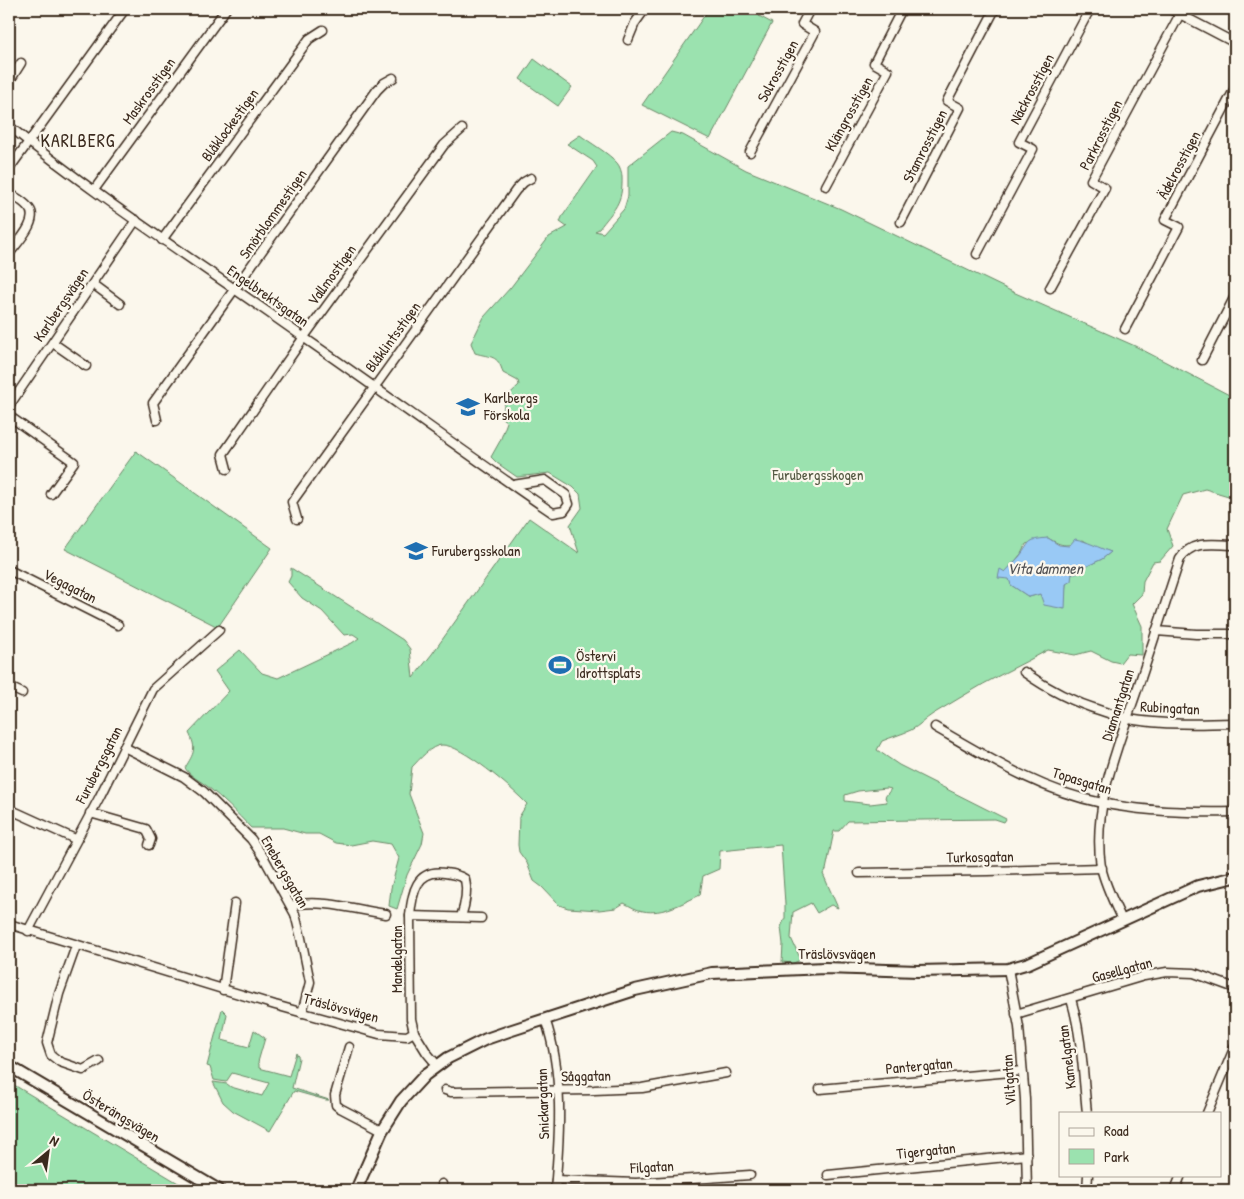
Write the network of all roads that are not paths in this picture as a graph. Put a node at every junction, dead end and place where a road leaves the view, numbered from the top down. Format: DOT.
graph roads {
  1 [pos="125,9"];
  2 [pos="226,9"];
  3 [pos="645,9"];
  4 [pos="810,9"];
  5 [pos="902,9"];
  6 [pos="995,9"];
  7 [pos="1090,9"];
  8 [pos="1170,9"];
  9 [pos="1180,14"];
  10 [pos="323,30"];
  11 [pos="628,40"];
  12 [pos="1235,43"];
  13 [pos="22,63"];
  14 [pos="393,78"];
  15 [pos="9,82"];
  16 [pos="1235,88"];
  17 [pos="9,126"];
  18 [pos="462,129"];
  19 [pos="28,142"];
  20 [pos="750,152"];
  21 [pos="9,169"];
  22 [pos="531,178"];
  23 [pos="826,186"];
  24 [pos="94,190"];
  25 [pos="9,193"];
  26 [pos="136,220"];
  27 [pos="901,222"];
  28 [pos="162,240"];
  29 [pos="9,254"];
  30 [pos="977,254"];
  31 [pos="93,284"];
  32 [pos="1050,288"];
  33 [pos="236,290"];
  34 [pos="1235,296"];
  35 [pos="120,304"];
  36 [pos="1125,329"];
  37 [pos="304,337"];
  38 [pos="53,343"];
  39 [pos="1202,360"];
  40 [pos="86,366"];
  41 [pos="374,388"];
  42 [pos="9,406"];
  43 [pos="9,416"];
  44 [pos="157,420"];
  45 [pos="228,469"];
  46 [pos="513,486"];
  47 [pos="51,494"];
  48 [pos="297,519"];
  49 [pos="1235,545"];
  50 [pos="9,570"];
  51 [pos="118,625"];
  52 [pos="219,630"];
  53 [pos="1156,631"];
  54 [pos="1235,634"];
  55 [pos="1024,672"];
  56 [pos="9,687"];
  57 [pos="22,693"];
  58 [pos="1127,719"];
  59 [pos="1235,723"];
  60 [pos="935,727"];
  61 [pos="124,747"];
  62 [pos="1102,804"];
  63 [pos="9,809"];
  64 [pos="1235,812"];
  65 [pos="90,813"];
  66 [pos="76,839"];
  67 [pos="149,845"];
  68 [pos="1102,868"];
  69 [pos="859,873"];
  70 [pos="1235,877"];
  71 [pos="236,903"];
  72 [pos="291,906"];
  73 [pos="386,914"];
  74 [pos="410,916"];
  75 [pos="460,917"];
  76 [pos="482,918"];
  77 [pos="1122,920"];
  78 [pos="9,924"];
  79 [pos="28,931"];
  80 [pos="76,946"];
  81 [pos="1008,970"];
  82 [pos="1235,988"];
  83 [pos="223,990"];
  84 [pos="1071,998"];
  85 [pos="302,1013"];
  86 [pos="1016,1014"];
  87 [pos="545,1019"];
  88 [pos="414,1032"];
  89 [pos="1235,1046"];
  90 [pos="349,1047"];
  91 [pos="99,1061"];
  92 [pos="437,1065"];
  93 [pos="9,1066"];
  94 [pos="1022,1071"];
  95 [pos="9,1073"];
  96 [pos="726,1073"];
  97 [pos="820,1089"];
  98 [pos="445,1090"];
  99 [pos="558,1090"];
  100 [pos="1087,1112"];
  101 [pos="1207,1112"];
  102 [pos="382,1130"];
  103 [pos="1027,1155"];
  104 [pos="750,1175"];
  105 [pos="828,1175"];
  106 [pos="1088,1176"];
  107 [pos="1181,1176"];
  108 [pos="556,1180"];
  109 [pos="206,1190"];
  110 [pos="219,1190"];
  111 [pos="356,1190"];
  112 [pos="555,1190"];
  113 [pos="1027,1190"];
  114 [pos="1087,1190"];
  115 [pos="1175,1190"];
  1 -- 19 [label="street"];
  2 -- 24 [label="street, Maskrosstigen"];
  3 -- 11 [label="street"];
  4 -- 20 [label="street, Solrosstigen"];
  5 -- 23 [label="street, Klängrosstigen"];
  6 -- 27 [label="street, Stamrosstigen"];
  7 -- 30 [label="street, Näckrosstigen"];
  8 -- 9 [label="street"];
  9 -- 12 [label="street"];
  9 -- 32 [label="street, Parkrosstigen"];
  10 -- 28 [label="street, Blåklockestigen"];
  13 -- 15 [label="street"];
  14 -- 33 [label="street, Smörblommestigen"];
  16 -- 36 [label="street, Ädelrosstigen"];
  17 -- 19 [label="street, Engelbrektsgatan"];
  18 -- 37 [label="street, Vallmostigen"];
  19 -- 21 [label="street"];
  19 -- 24 [label="street, Engelbrektsgatan"];
  22 -- 41 [label="street, Blåklintsstigen"];
  24 -- 26 [label="street, Engelbrektsgatan"];
  25 -- 29 [label="street"];
  26 -- 28 [label="street, Engelbrektsgatan"];
  26 -- 31 [label="street, Karlbergsvägen"];
  28 -- 33 [label="street, Engelbrektsgatan"];
  31 -- 35 [label="street"];
  31 -- 38 [label="street, Karlbergsvägen"];
  33 -- 37 [label="street, Engelbrektsgatan"];
  33 -- 44 [label="street, Smörblommestigen"];
  34 -- 39 [label="street"];
  37 -- 41 [label="street, Engelbrektsgatan"];
  37 -- 45 [label="street, Vallmostigen"];
  38 -- 40 [label="street"];
  38 -- 42 [label="street, Karlbergsvägen"];
  41 -- 46 [label="street, Engelbrektsgatan"];
  41 -- 48 [label="street, Blåklintsstigen"];
  43 -- 47 [label="street"];
  46 -- 46 [label="street, Engelbrektsgatan"];
  49 -- 53 [label="street, Diamantgatan"];
  50 -- 51 [label="street, Vegagatan"];
  52 -- 61 [label="street, Furubergsgatan"];
  53 -- 54 [label="street"];
  53 -- 58 [label="street, Diamantgatan"];
  55 -- 58 [label="street, Rubingatan"];
  56 -- 57 [label="street"];
  58 -- 59 [label="street, Rubingatan"];
  58 -- 62 [label="street, Diamantgatan"];
  60 -- 62 [label="street, Topasgatan"];
  61 -- 65 [label="street, Furubergsgatan"];
  61 -- 72 [label="street, Enebergsgatan"];
  62 -- 64 [label="street, Topasgatan"];
  62 -- 68 [label="street, Diamantgatan"];
  63 -- 66 [label="street"];
  65 -- 66 [label="street, Furubergsgatan"];
  65 -- 67 [label="street"];
  66 -- 79 [label="street, Furubergsgatan"];
  68 -- 69 [label="street, Turkosgatan"];
  68 -- 77 [label="street, Diamantgatan"];
  70 -- 77 [label="street, Träslövsvägen"];
  71 -- 83 [label="street"];
  72 -- 73 [label="street"];
  72 -- 85 [label="street, Enebergsgatan"];
  74 -- 75 [label="street, Mandelgatan"];
  74 -- 75 [label="street, Mandelgatan"];
  74 -- 88 [label="street, Mandelgatan"];
  75 -- 76 [label="street, Mandelgatan"];
  77 -- 81 [label="street, Träslövsvägen"];
  78 -- 79 [label="street, Träslövsvägen"];
  79 -- 80 [label="street, Träslövsvägen"];
  80 -- 83 [label="street, Träslövsvägen"];
  80 -- 91 [label="street"];
  81 -- 86 [label="street, Viltgatan"];
  81 -- 87 [label="street, Träslövsvägen"];
  82 -- 84 [label="street, Gasellgatan"];
  83 -- 85 [label="street, Träslövsvägen"];
  84 -- 86 [label="street, Gasellgatan"];
  84 -- 100 [label="street, Kamelgatan"];
  85 -- 88 [label="street, Träslövsvägen"];
  86 -- 94 [label="street, Viltgatan"];
  87 -- 92 [label="street, Träslövsvägen"];
  87 -- 99 [label="street, Snickargatan"];
  88 -- 92 [label="street"];
  89 -- 101 [label="street"];
  90 -- 102 [label="street"];
  92 -- 102 [label="street, Träslövsvägen"];
  93 -- 110 [label="street, Österängsvägen"];
  94 -- 97 [label="street, Pantergatan"];
  94 -- 103 [label="street, Viltgatan"];
  95 -- 109 [label="street, Österängsvägen"];
  96 -- 99 [label="street, Såggatan"];
  98 -- 99 [label="street, Såggatan"];
  99 -- 108 [label="street, Snickargatan"];
  102 -- 111 [label="street, Träslövsvägen"];
  103 -- 105 [label="street, Tigergatan"];
  103 -- 113 [label="street, Viltgatan"];
  104 -- 108 [label="street, Filgatan"];
  106 -- 114 [label="street"];
  107 -- 115 [label="street"];
  108 -- 112 [label="street, Snickargatan"];
}
